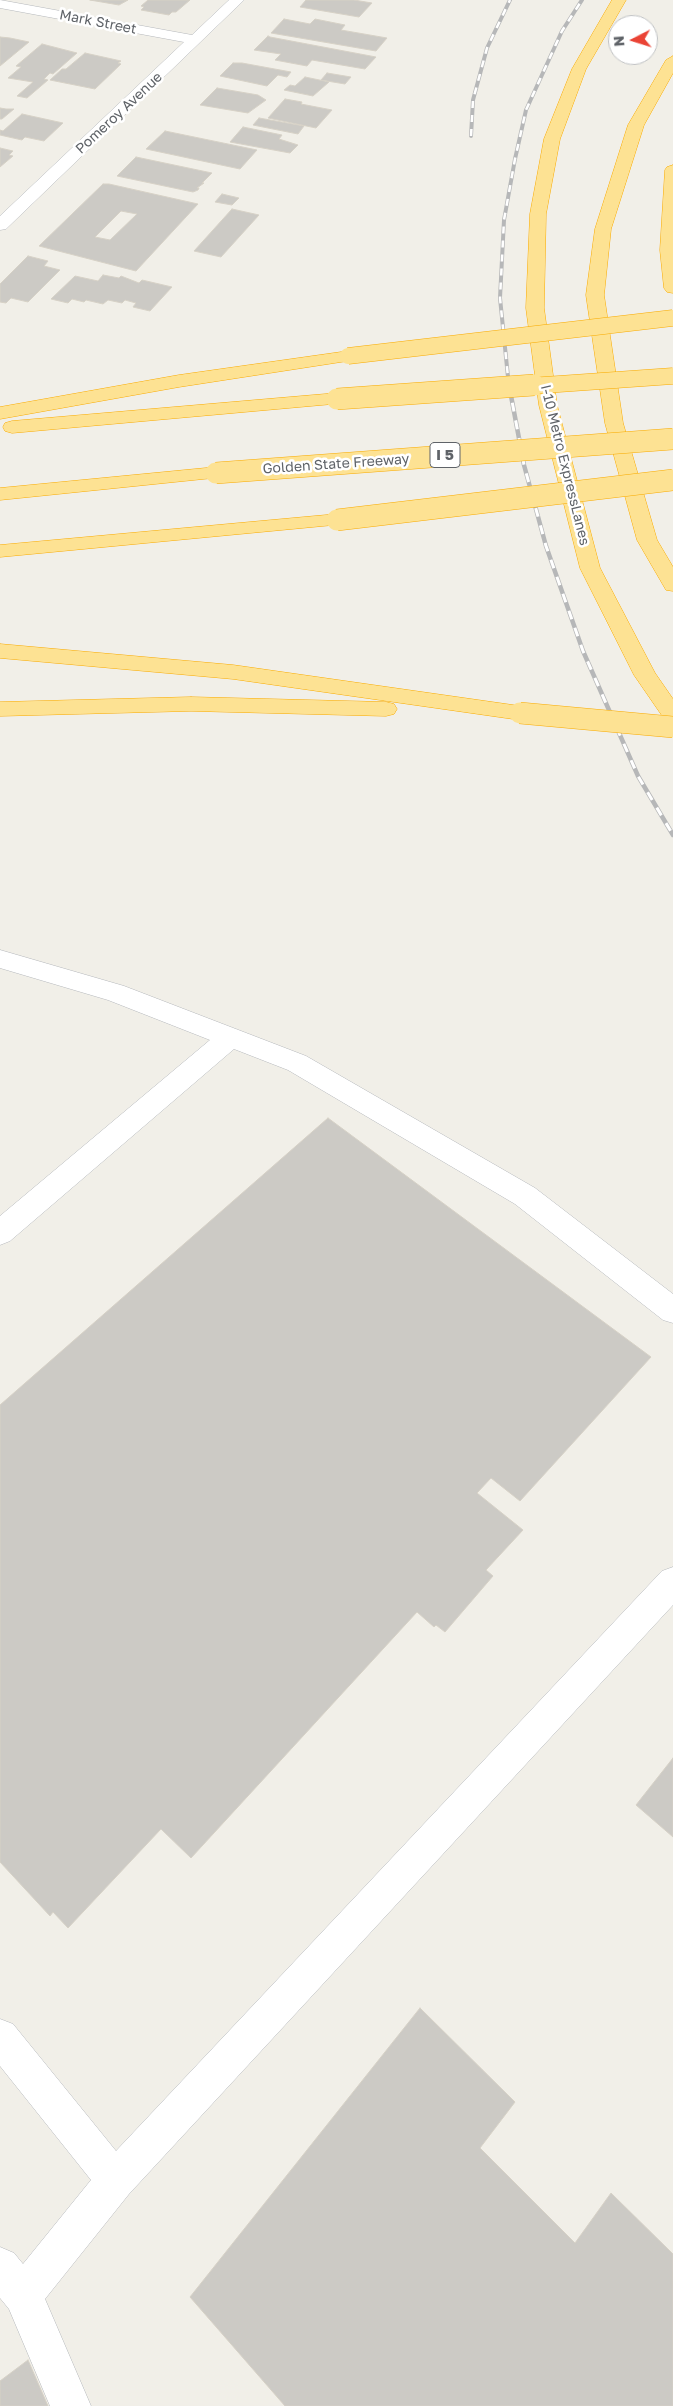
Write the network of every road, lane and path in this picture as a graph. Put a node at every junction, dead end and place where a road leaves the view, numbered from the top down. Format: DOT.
graph roads {
  1 [pos="237,0"];
  2 [pos="619,0"];
  3 [pos="0,4"];
  4 [pos="196,40"];
  5 [pos="673,60"];
  6 [pos="673,170"];
  7 [pos="1,223"];
  8 [pos="673,288"];
  9 [pos="673,318"];
  10 [pos="673,376"];
  11 [pos="0,413"];
  12 [pos="0,428"];
  13 [pos="673,439"];
  14 [pos="673,480"];
  15 [pos="0,494"];
  16 [pos="0,552"];
  17 [pos="673,585"];
  18 [pos="0,651"];
  19 [pos="0,709"];
  20 [pos="520,712"];
  21 [pos="673,715"];
  22 [pos="673,727"];
  23 [pos="0,959"];
  24 [pos="231,1037"];
  25 [pos="0,1233"];
  26 [pos="673,1311"];
  27 [pos="673,1582"];
  28 [pos="0,2037"];
  29 [pos="115,2180"];
  30 [pos="11,2281"];
  31 [pos="71,2406"];
  1 -- 4 [label="street, Pomeroy Avenue"];
  2 -- 21 [label="highway, I-10 Metro ExpressLanes"];
  3 -- 4 [label="street, Mark Street"];
  4 -- 7 [label="street, Pomeroy Avenue"];
  5 -- 17 [label="highway"];
  6 -- 8 [label="highway"];
  9 -- 11 [label="highway, bridge"];
  10 -- 12 [label="highway, bridge"];
  13 -- 15 [label="highway, Golden State Freeway / I 5, bridge"];
  14 -- 16 [label="highway, bridge"];
  18 -- 20 [label="highway"];
  19 -- 20 [label="highway"];
  20 -- 22 [label="highway, bridge"];
  23 -- 24 [label="street"];
  24 -- 25 [label="street"];
  24 -- 26 [label="street"];
  27 -- 29 [label="street"];
  28 -- 29 [label="street"];
  29 -- 30 [label="street"];
  30 -- 31 [label="street"];
}
